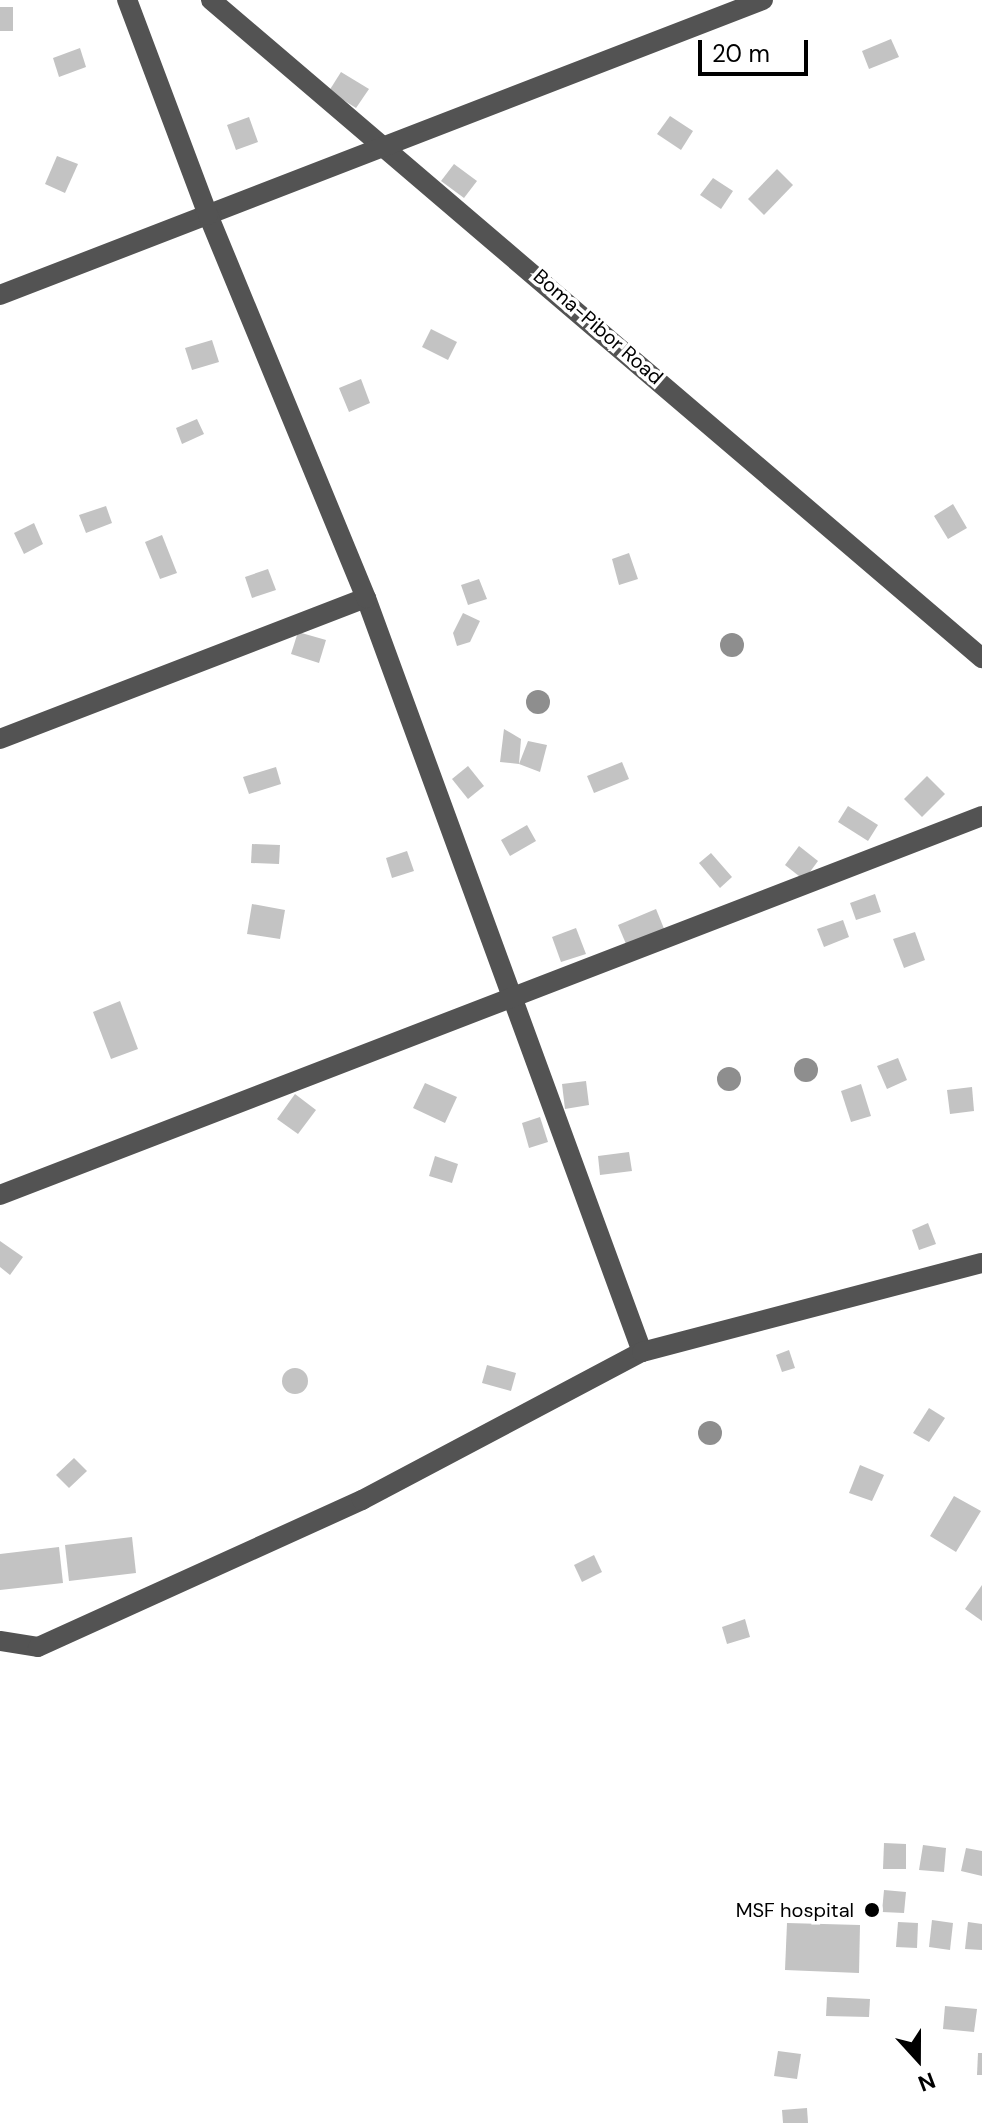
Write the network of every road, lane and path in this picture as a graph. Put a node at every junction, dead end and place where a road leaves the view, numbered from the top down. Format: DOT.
graph roads {
  1 [pos="127,0"];
  2 [pos="211,0"];
  3 [pos="763,0"];
  4 [pos="387,147"];
  5 [pos="208,215"];
  6 [pos="0,295"];
  7 [pos="366,598"];
  8 [pos="982,658"];
  9 [pos="0,739"];
  10 [pos="982,816"];
  11 [pos="514,996"];
  12 [pos="0,1195"];
  13 [pos="982,1263"];
  14 [pos="642,1352"];
  15 [pos="0,1641"];
  1 -- 5 [label="street"];
  2 -- 4 [label="street, Boma-Pibor Road"];
  3 -- 4 [label="street"];
  4 -- 5 [label="street"];
  4 -- 8 [label="street, Boma-Pibor Road"];
  5 -- 6 [label="street"];
  5 -- 7 [label="street"];
  7 -- 9 [label="street"];
  7 -- 11 [label="street"];
  10 -- 11 [label="street"];
  11 -- 12 [label="street"];
  11 -- 14 [label="street"];
  13 -- 14 [label="street"];
  14 -- 15 [label="street"];
}
